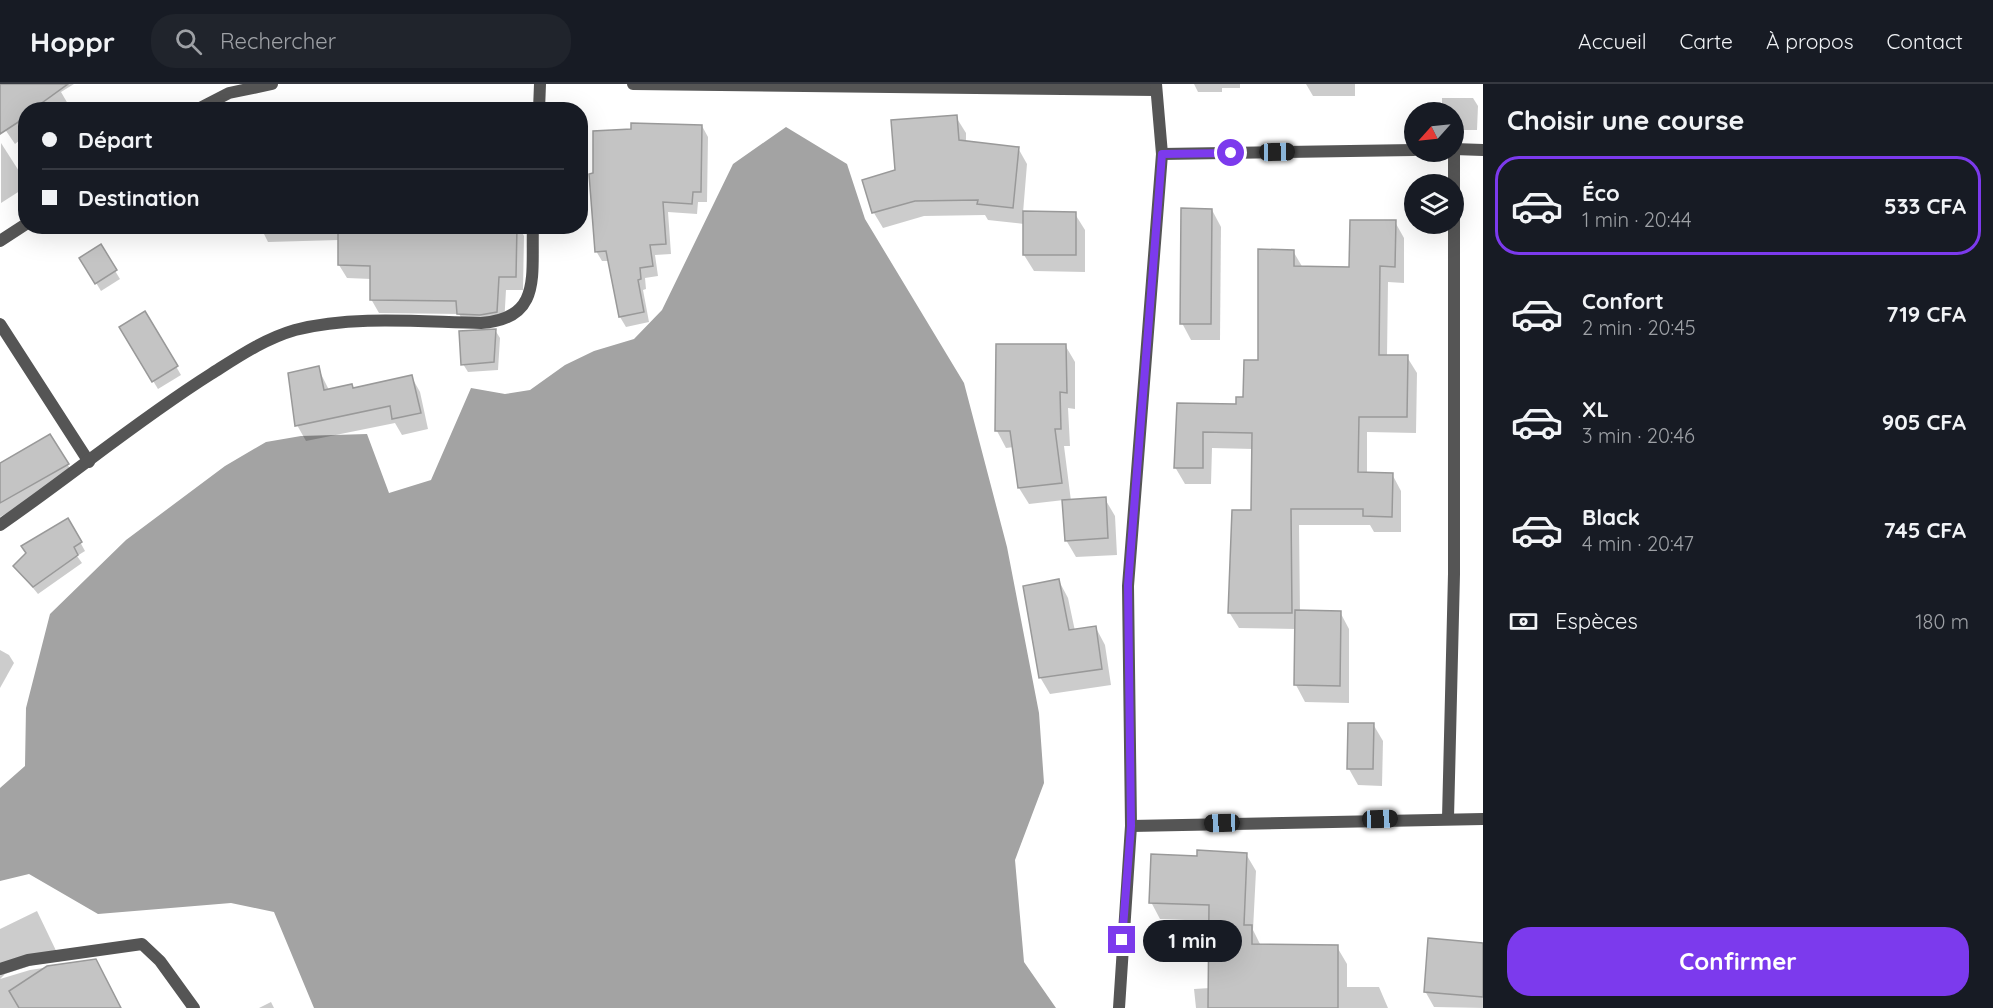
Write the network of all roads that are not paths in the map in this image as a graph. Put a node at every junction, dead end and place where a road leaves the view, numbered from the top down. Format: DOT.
graph roads {
  1 [pos="272,84"];
  2 [pos="540,84"];
  3 [pos="633,84"];
  4 [pos="1156,87"];
  5 [pos="212,102"];
  6 [pos="539,102"];
  7 [pos="1464,149"];
  8 [pos="1404,150"];
  9 [pos="1483,150"];
  10 [pos="1162,154"];
  11 [pos="1454,162"];
  12 [pos="18,229"];
  13 [pos="533,234"];
  14 [pos="0,241"];
  15 [pos="0,324"];
  16 [pos="89,462"];
  17 [pos="0,525"];
  18 [pos="1448,818"];
  19 [pos="1483,819"];
  20 [pos="1131,826"];
  21 [pos="0,969"];
  22 [pos="194,1008"];
  23 [pos="1119,1008"];
  1 -- 5 [label="street"];
  2 -- 6 [label="street"];
  3 -- 4 [label="street"];
  4 -- 10 [label="street"];
  7 -- 9 [label="street"];
  8 -- 10 [label="street"];
  10 -- 20 [label="street"];
  11 -- 18 [label="street"];
  12 -- 14 [label="street"];
  13 -- 16 [label="street"];
  15 -- 16 [label="street"];
  16 -- 17 [label="street"];
  18 -- 19 [label="street"];
  18 -- 20 [label="street"];
  20 -- 23 [label="street"];
  21 -- 22 [label="street"];
}
